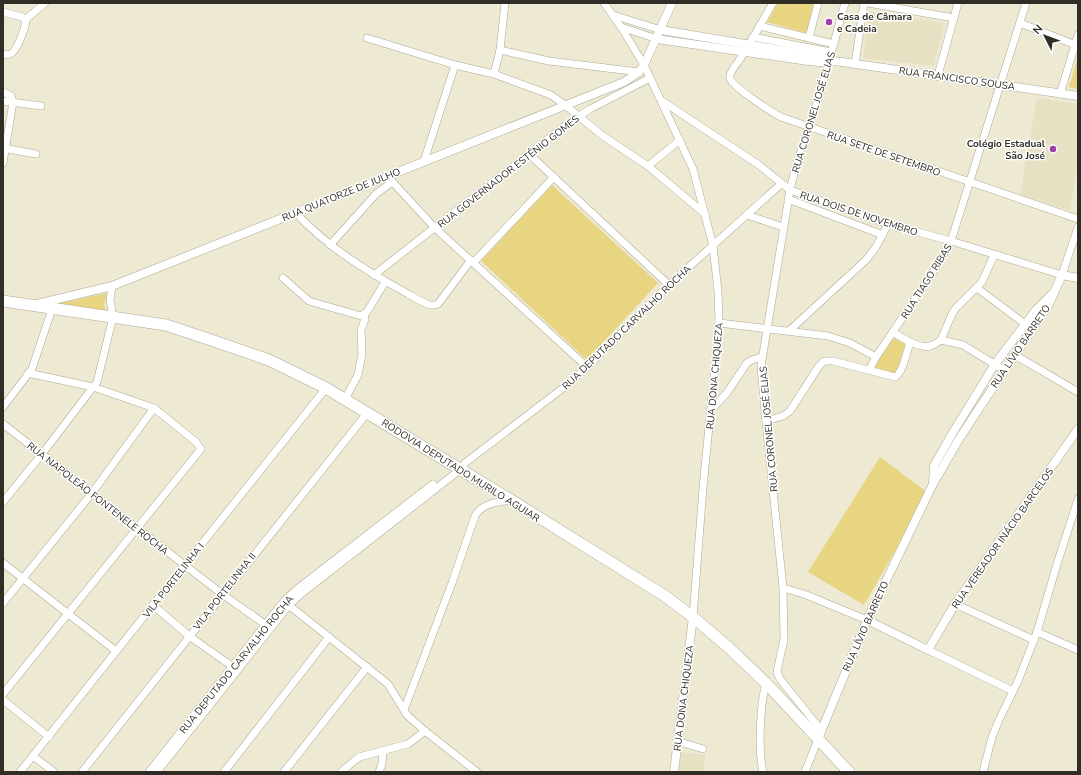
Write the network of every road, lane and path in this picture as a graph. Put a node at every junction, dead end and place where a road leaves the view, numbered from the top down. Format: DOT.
graph roads {
  1 [pos="45,3"];
  2 [pos="505,3"];
  3 [pos="604,3"];
  4 [pos="672,3"];
  5 [pos="773,3"];
  6 [pos="818,3"];
  7 [pos="846,3"];
  8 [pos="864,3"];
  9 [pos="868,3"];
  10 [pos="958,3"];
  11 [pos="1026,3"];
  12 [pos="3,12"];
  13 [pos="613,15"];
  14 [pos="24,18"];
  15 [pos="954,18"];
  16 [pos="1020,23"];
  17 [pos="759,26"];
  18 [pos="621,27"];
  19 [pos="661,30"];
  20 [pos="1078,34"];
  21 [pos="753,37"];
  22 [pos="367,38"];
  23 [pos="706,38"];
  24 [pos="809,38"];
  25 [pos="657,39"];
  26 [pos="834,44"];
  27 [pos="704,46"];
  28 [pos="1076,46"];
  29 [pos="747,48"];
  30 [pos="500,50"];
  31 [pos="3,54"];
  32 [pos="831,58"];
  33 [pos="855,64"];
  34 [pos="456,65"];
  35 [pos="642,68"];
  36 [pos="494,74"];
  37 [pos="938,75"];
  38 [pos="650,78"];
  39 [pos="1001,85"];
  40 [pos="3,92"];
  41 [pos="1060,94"];
  42 [pos="1078,96"];
  43 [pos="12,100"];
  44 [pos="3,101"];
  45 [pos="662,101"];
  46 [pos="566,105"];
  47 [pos="41,106"];
  48 [pos="579,116"];
  49 [pos="808,127"];
  50 [pos="680,140"];
  51 [pos="4,148"];
  52 [pos="36,154"];
  53 [pos="529,154"];
  54 [pos="424,161"];
  55 [pos="3,164"];
  56 [pos="648,166"];
  57 [pos="554,177"];
  58 [pos="390,179"];
  59 [pos="970,183"];
  60 [pos="781,184"];
  61 [pos="790,190"];
  62 [pos="788,200"];
  63 [pos="296,213"];
  64 [pos="705,214"];
  65 [pos="747,215"];
  66 [pos="1078,219"];
  67 [pos="888,224"];
  68 [pos="784,226"];
  69 [pos="1078,227"];
  70 [pos="435,228"];
  71 [pos="883,235"];
  72 [pos="951,241"];
  73 [pos="330,245"];
  74 [pos="713,246"];
  75 [pos="994,255"];
  76 [pos="472,261"];
  77 [pos="374,275"];
  78 [pos="1062,275"];
  79 [pos="283,278"];
  80 [pos="1078,278"];
  81 [pos="386,282"];
  82 [pos="669,285"];
  83 [pos="112,286"];
  84 [pos="977,288"];
  85 [pos="1056,290"];
  86 [pos="3,301"];
  87 [pos="31,306"];
  88 [pos="52,309"];
  89 [pos="364,315"];
  90 [pos="113,317"];
  91 [pos="719,323"];
  92 [pos="1025,324"];
  93 [pos="767,328"];
  94 [pos="790,330"];
  95 [pos="1033,330"];
  96 [pos="893,332"];
  97 [pos="941,340"];
  98 [pos="910,342"];
  99 [pos="1015,355"];
  100 [pos="762,357"];
  101 [pos="876,357"];
  102 [pos="995,364"];
  103 [pos="587,367"];
  104 [pos="869,370"];
  105 [pos="1004,370"];
  106 [pos="28,373"];
  107 [pos="93,387"];
  108 [pos="326,388"];
  109 [pos="1078,392"];
  110 [pos="345,399"];
  111 [pos="3,407"];
  112 [pos="154,408"];
  113 [pos="710,411"];
  114 [pos="368,412"];
  115 [pos="766,421"];
  116 [pos="3,424"];
  117 [pos="1078,429"];
  118 [pos="42,454"];
  119 [pos="461,466"];
  120 [pos="933,484"];
  121 [pos="92,494"];
  122 [pos="1078,499"];
  123 [pos="511,500"];
  124 [pos="3,502"];
  125 [pos="137,528"];
  126 [pos="3,563"];
  127 [pos="184,565"];
  128 [pos="23,579"];
  129 [pos="783,588"];
  130 [pos="222,594"];
  131 [pos="3,603"];
  132 [pos="286,603"];
  133 [pos="955,604"];
  134 [pos="153,605"];
  135 [pos="68,614"];
  136 [pos="694,617"];
  137 [pos="867,620"];
  138 [pos="268,626"];
  139 [pos="1037,632"];
  140 [pos="189,636"];
  141 [pos="329,637"];
  142 [pos="1034,640"];
  143 [pos="928,650"];
  144 [pos="1078,650"];
  145 [pos="116,651"];
  146 [pos="367,667"];
  147 [pos="235,669"];
  148 [pos="766,683"];
  149 [pos="1013,691"];
  150 [pos="3,694"];
  151 [pos="3,700"];
  152 [pos="404,710"];
  153 [pos="424,731"];
  154 [pos="819,735"];
  155 [pos="49,737"];
  156 [pos="677,741"];
  157 [pos="703,750"];
  158 [pos="383,751"];
  159 [pos="33,756"];
  160 [pos="20,772"];
  161 [pos="54,772"];
  162 [pos="82,772"];
  163 [pos="149,772"];
  164 [pos="157,772"];
  165 [pos="224,772"];
  166 [pos="285,772"];
  167 [pos="341,772"];
  168 [pos="379,772"];
  169 [pos="477,772"];
  170 [pos="674,772"];
  171 [pos="762,772"];
  172 [pos="805,772"];
  173 [pos="849,772"];
  174 [pos="983,772"];
  1 -- 14 [label="street"];
  2 -- 30 [label="street"];
  3 -- 13 [label="street, RUA DONA CHIQUEZA"];
  4 -- 19 [label="street"];
  5 -- 17 [label="street, RUA SETE DE SETEMBRO"];
  6 -- 24 [label="street"];
  7 -- 26 [label="street, RUA CORONEL JOSÉ ELIAS"];
  8 -- 33 [label="street"];
  9 -- 15 [label="street"];
  10 -- 15 [label="street"];
  11 -- 16 [label="street, RUA TIAGO RIBAS"];
  12 -- 14 [label="street"];
  13 -- 18 [label="street, RUA DONA CHIQUEZA"];
  13 -- 19 [label="street, RUA FRANCISCO SOUSA"];
  14 -- 31 [label="street"];
  15 -- 37 [label="street"];
  16 -- 28 [label="street"];
  16 -- 39 [label="street, RUA TIAGO RIBAS"];
  17 -- 21 [label="street, RUA SETE DE SETEMBRO"];
  17 -- 24 [label="street"];
  18 -- 25 [label="street, RUA FRANCISCO SOUSA"];
  18 -- 35 [label="street, RUA DONA CHIQUEZA"];
  19 -- 23 [label="street, RUA FRANCISCO SOUSA"];
  19 -- 25 [label="street"];
  20 -- 28 [label="street"];
  21 -- 29 [label="street, RUA SETE DE SETEMBRO"];
  21 -- 32 [label="street, RUA FRANCISCO SOUSA"];
  22 -- 34 [label="street"];
  23 -- 27 [label="street"];
  23 -- 29 [label="street, RUA FRANCISCO SOUSA"];
  24 -- 26 [label="street"];
  25 -- 27 [label="street, RUA FRANCISCO SOUSA"];
  25 -- 35 [label="street"];
  26 -- 32 [label="street, RUA CORONEL JOSÉ ELIAS"];
  27 -- 29 [label="street, RUA FRANCISCO SOUSA"];
  28 -- 41 [label="street"];
  29 -- 32 [label="street, RUA FRANCISCO SOUSA"];
  29 -- 49 [label="street, RUA SETE DE SETEMBRO"];
  30 -- 35 [label="street"];
  30 -- 36 [label="street"];
  32 -- 33 [label="street, RUA FRANCISCO SOUSA"];
  32 -- 49 [label="street, RUA CORONEL JOSÉ ELIAS"];
  33 -- 37 [label="street, RUA FRANCISCO SOUSA"];
  34 -- 36 [label="street"];
  34 -- 54 [label="street"];
  35 -- 38 [label="street, RUA DONA CHIQUEZA"];
  35 -- 46 [label="street, RUA QUATORZE DE JULHO"];
  36 -- 46 [label="street"];
  37 -- 39 [label="street, RUA FRANCISCO SOUSA"];
  38 -- 45 [label="street, RUA DONA CHIQUEZA"];
  38 -- 48 [label="street, RUA GOVERNADOR ESTÊNIO GOMES"];
  39 -- 41 [label="street, RUA FRANCISCO SOUSA"];
  39 -- 59 [label="street, RUA TIAGO RIBAS"];
  40 -- 43 [label="street"];
  41 -- 42 [label="street, RUA FRANCISCO SOUSA"];
  43 -- 44 [label="street"];
  43 -- 47 [label="street"];
  43 -- 51 [label="street"];
  45 -- 50 [label="street, RUA DONA CHIQUEZA"];
  45 -- 60 [label="street, RUA DOIS DE NOVEMBRO"];
  46 -- 48 [label="street"];
  46 -- 54 [label="street, RUA QUATORZE DE JULHO"];
  48 -- 53 [label="street, RUA GOVERNADOR ESTÊNIO GOMES"];
  48 -- 56 [label="street"];
  49 -- 59 [label="street, RUA SETE DE SETEMBRO"];
  49 -- 61 [label="street, RUA CORONEL JOSÉ ELIAS"];
  50 -- 56 [label="street"];
  50 -- 64 [label="street, RUA DONA CHIQUEZA"];
  51 -- 52 [label="street"];
  51 -- 55 [label="street"];
  53 -- 57 [label="street"];
  53 -- 70 [label="street, RUA GOVERNADOR ESTÊNIO GOMES"];
  54 -- 58 [label="street, RUA QUATORZE DE JULHO"];
  56 -- 64 [label="street"];
  57 -- 76 [label="street"];
  57 -- 82 [label="street"];
  58 -- 63 [label="street, RUA QUATORZE DE JULHO"];
  58 -- 70 [label="street"];
  58 -- 73 [label="street"];
  59 -- 66 [label="street, RUA SETE DE SETEMBRO"];
  59 -- 72 [label="street, RUA TIAGO RIBAS"];
  60 -- 61 [label="street, RUA DOIS DE NOVEMBRO"];
  60 -- 65 [label="street, RUA DEPUTADO CARVALHO ROCHA"];
  61 -- 62 [label="street, RUA CORONEL JOSÉ ELIAS"];
  61 -- 67 [label="street, RUA DOIS DE NOVEMBRO"];
  62 -- 68 [label="street, RUA CORONEL JOSÉ ELIAS"];
  62 -- 71 [label="street"];
  63 -- 73 [label="street"];
  63 -- 83 [label="street, RUA QUATORZE DE JULHO"];
  64 -- 74 [label="street, RUA DONA CHIQUEZA"];
  65 -- 68 [label="street"];
  65 -- 74 [label="street, RUA DEPUTADO CARVALHO ROCHA"];
  67 -- 71 [label="street"];
  67 -- 72 [label="street, RUA DOIS DE NOVEMBRO"];
  68 -- 93 [label="street, RUA CORONEL JOSÉ ELIAS"];
  69 -- 78 [label="street, RUA LÍVIO BARRETO"];
  70 -- 76 [label="street"];
  70 -- 77 [label="street, RUA GOVERNADOR ESTÊNIO GOMES"];
  71 -- 94 [label="street"];
  72 -- 75 [label="street, RUA DOIS DE NOVEMBRO"];
  72 -- 96 [label="street, RUA TIAGO RIBAS"];
  73 -- 77 [label="street"];
  74 -- 82 [label="street, RUA DEPUTADO CARVALHO ROCHA"];
  74 -- 91 [label="street, RUA DONA CHIQUEZA"];
  75 -- 78 [label="street, RUA DOIS DE NOVEMBRO"];
  75 -- 84 [label="street"];
  76 -- 81 [label="street"];
  76 -- 103 [label="street"];
  77 -- 81 [label="street"];
  78 -- 80 [label="street, RUA DOIS DE NOVEMBRO"];
  78 -- 85 [label="street, RUA LÍVIO BARRETO"];
  79 -- 89 [label="street"];
  81 -- 89 [label="street"];
  82 -- 103 [label="street, RUA DEPUTADO CARVALHO ROCHA"];
  83 -- 87 [label="street, RUA QUATORZE DE JULHO"];
  83 -- 90 [label="street"];
  84 -- 92 [label="street"];
  84 -- 97 [label="street"];
  85 -- 92 [label="street, RUA LÍVIO BARRETO"];
  85 -- 95 [label="street, RUA LÍVIO BARRETO"];
  86 -- 87 [label="highway, RODOVIA DEPUTADO MURILO AGUIAR"];
  87 -- 88 [label="highway, RODOVIA DEPUTADO MURILO AGUIAR"];
  88 -- 90 [label="highway, RODOVIA DEPUTADO MURILO AGUIAR"];
  88 -- 106 [label="street"];
  89 -- 110 [label="street"];
  90 -- 107 [label="street"];
  90 -- 108 [label="highway, RODOVIA DEPUTADO MURILO AGUIAR"];
  91 -- 93 [label="street"];
  91 -- 113 [label="street, RUA DONA CHIQUEZA"];
  92 -- 95 [label="street"];
  92 -- 102 [label="street, RUA LÍVIO BARRETO"];
  93 -- 94 [label="street"];
  93 -- 100 [label="street, RUA CORONEL JOSÉ ELIAS"];
  94 -- 101 [label="street"];
  95 -- 99 [label="street, RUA LÍVIO BARRETO"];
  96 -- 98 [label="street"];
  96 -- 101 [label="street, RUA TIAGO RIBAS"];
  97 -- 98 [label="street"];
  97 -- 102 [label="street"];
  98 -- 104 [label="street"];
  99 -- 105 [label="street, RUA LÍVIO BARRETO"];
  99 -- 109 [label="street"];
  100 -- 113 [label="street"];
  100 -- 115 [label="street, RUA CORONEL JOSÉ ELIAS"];
  101 -- 104 [label="street, RUA TIAGO RIBAS"];
  102 -- 105 [label="street"];
  102 -- 120 [label="street, RUA LÍVIO BARRETO"];
  103 -- 119 [label="street, RUA DEPUTADO CARVALHO ROCHA"];
  104 -- 115 [label="street"];
  105 -- 120 [label="street, RUA LÍVIO BARRETO"];
  106 -- 107 [label="street"];
  106 -- 111 [label="street"];
  107 -- 112 [label="street"];
  107 -- 118 [label="street"];
  108 -- 110 [label="highway, RODOVIA DEPUTADO MURILO AGUIAR"];
  108 -- 127 [label="street, VILA PORTELINHA I"];
  110 -- 114 [label="highway, RODOVIA DEPUTADO MURILO AGUIAR"];
  112 -- 121 [label="street"];
  112 -- 125 [label="street"];
  113 -- 136 [label="street, RUA DONA CHIQUEZA"];
  114 -- 119 [label="highway, RODOVIA DEPUTADO MURILO AGUIAR"];
  114 -- 130 [label="street, VILA PORTELINHA II"];
  115 -- 129 [label="street, RUA CORONEL JOSÉ ELIAS"];
  116 -- 118 [label="street, RUA NAPOLEÃO FONTENELE ROCHA"];
  117 -- 133 [label="street, RUA VEREADOR INÁCIO BARCELOS"];
  118 -- 121 [label="street, RUA NAPOLEÃO FONTENELE ROCHA"];
  118 -- 124 [label="street"];
  119 -- 123 [label="highway, RODOVIA DEPUTADO MURILO AGUIAR"];
  119 -- 132 [label="street, RUA DEPUTADO CARVALHO ROCHA"];
  120 -- 137 [label="street, RUA LÍVIO BARRETO"];
  121 -- 125 [label="street, RUA NAPOLEÃO FONTENELE ROCHA"];
  121 -- 128 [label="street"];
  122 -- 139 [label="street"];
  123 -- 136 [label="highway, RODOVIA DEPUTADO MURILO AGUIAR"];
  123 -- 152 [label="street"];
  125 -- 127 [label="street, RUA NAPOLEÃO FONTENELE ROCHA"];
  125 -- 135 [label="street"];
  126 -- 128 [label="street"];
  127 -- 130 [label="street, RUA NAPOLEÃO FONTENELE ROCHA"];
  127 -- 134 [label="street, VILA PORTELINHA I"];
  128 -- 131 [label="street"];
  128 -- 135 [label="street"];
  129 -- 137 [label="street"];
  129 -- 154 [label="street, RUA CORONEL JOSÉ ELIAS"];
  130 -- 138 [label="street, RUA NAPOLEÃO FONTENELE ROCHA"];
  130 -- 140 [label="street, VILA PORTELINHA II"];
  132 -- 138 [label="street, RUA DEPUTADO CARVALHO ROCHA"];
  132 -- 141 [label="street"];
  133 -- 142 [label="street"];
  133 -- 143 [label="street, RUA VEREADOR INÁCIO BARCELOS"];
  134 -- 140 [label="street"];
  134 -- 145 [label="street, VILA PORTELINHA I"];
  135 -- 145 [label="street"];
  135 -- 150 [label="street"];
  136 -- 148 [label="highway, RODOVIA DEPUTADO MURILO AGUIAR"];
  136 -- 156 [label="street, RUA DONA CHIQUEZA"];
  137 -- 143 [label="street"];
  137 -- 154 [label="street, RUA LÍVIO BARRETO"];
  138 -- 147 [label="street, RUA DEPUTADO CARVALHO ROCHA"];
  139 -- 142 [label="street"];
  139 -- 144 [label="street"];
  140 -- 147 [label="street"];
  140 -- 162 [label="street, VILA PORTELINHA II"];
  141 -- 146 [label="street"];
  141 -- 165 [label="street"];
  142 -- 149 [label="street"];
  143 -- 149 [label="street"];
  145 -- 155 [label="street, VILA PORTELINHA I"];
  146 -- 152 [label="street"];
  146 -- 166 [label="street"];
  147 -- 163 [label="street, RUA DEPUTADO CARVALHO ROCHA"];
  147 -- 164 [label="street, RUA DEPUTADO CARVALHO ROCHA"];
  148 -- 154 [label="highway, RODOVIA DEPUTADO MURILO AGUIAR"];
  148 -- 171 [label="street"];
  149 -- 174 [label="street"];
  151 -- 155 [label="street"];
  152 -- 153 [label="street"];
  153 -- 158 [label="street"];
  153 -- 169 [label="street"];
  154 -- 172 [label="street, RUA LÍVIO BARRETO"];
  154 -- 173 [label="highway, RODOVIA DEPUTADO MURILO AGUIAR"];
  155 -- 159 [label="street, VILA PORTELINHA I"];
  156 -- 157 [label="street"];
  156 -- 170 [label="street, RUA DONA CHIQUEZA"];
  158 -- 167 [label="street"];
  158 -- 168 [label="street"];
  159 -- 160 [label="street, VILA PORTELINHA I"];
  159 -- 161 [label="street"];
}
